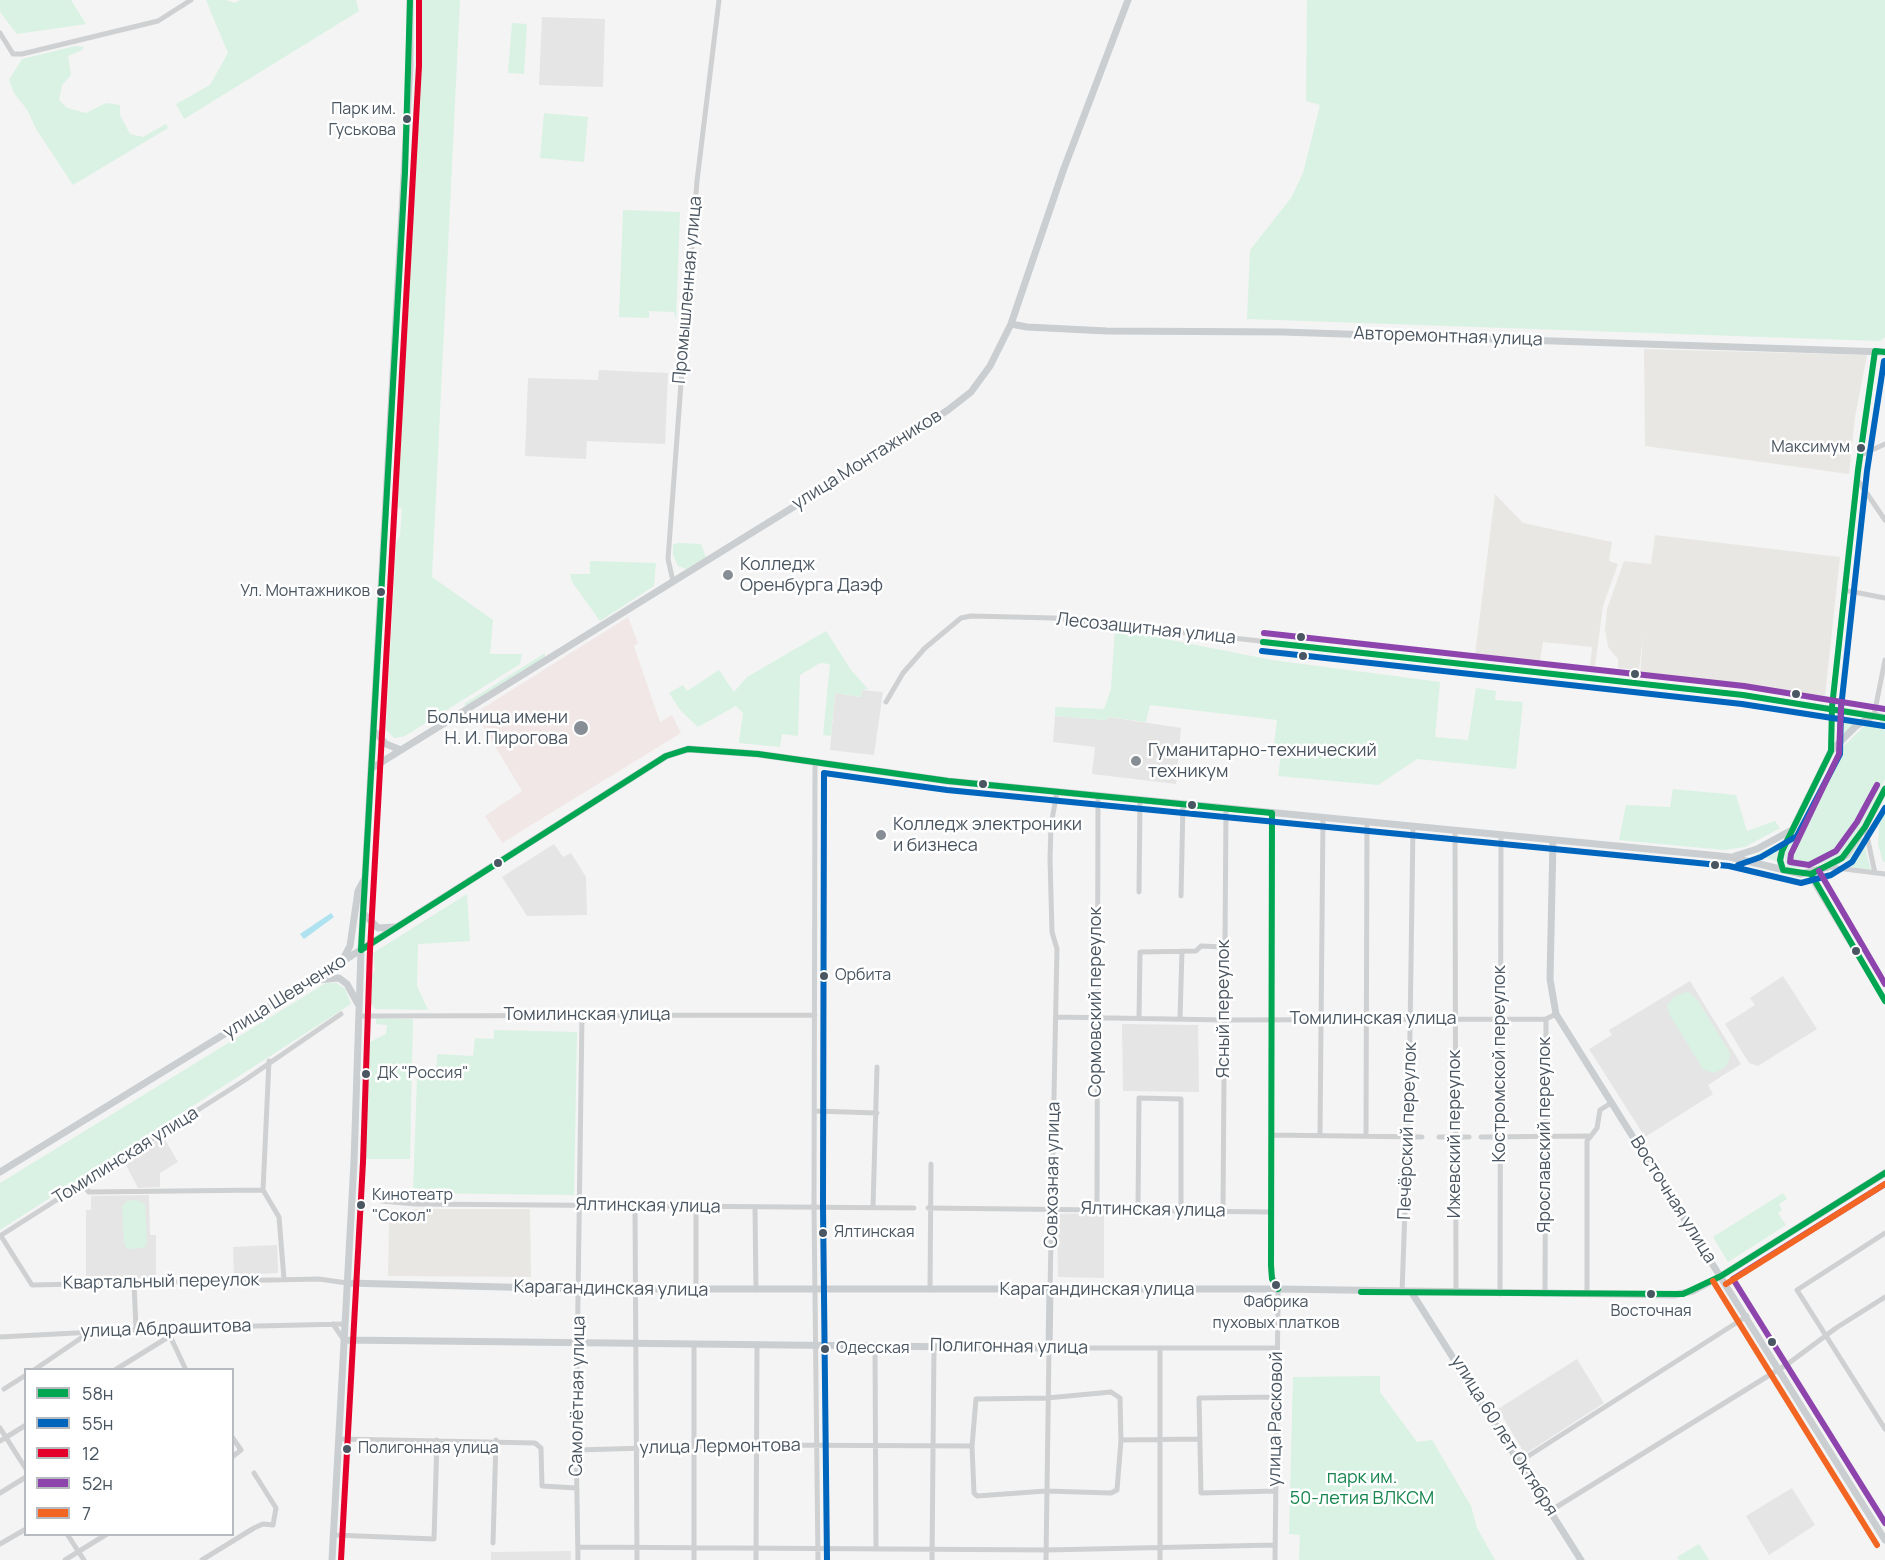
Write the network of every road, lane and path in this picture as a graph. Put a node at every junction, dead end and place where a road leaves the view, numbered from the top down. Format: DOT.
graph roads {
  1 [pos="191,0"];
  2 [pos="410,0"];
  3 [pos="719,0"];
  4 [pos="1128,0"];
  5 [pos="0,33"];
  6 [pos="1011,324"];
  7 [pos="1875,351"];
  8 [pos="1885,352"];
  9 [pos="1885,444"];
  10 [pos="1861,455"];
  11 [pos="1857,479"];
  12 [pos="1885,520"];
  13 [pos="672,581"];
  14 [pos="1844,590"];
  15 [pos="1885,598"];
  16 [pos="1885,660"];
  17 [pos="886,702"];
  18 [pos="1832,707"];
  19 [pos="1874,715"];
  20 [pos="1885,718"];
  21 [pos="374,731"];
  22 [pos="401,750"];
  23 [pos="1831,751"];
  24 [pos="815,763"];
  25 [pos="372,768"];
  26 [pos="1885,789"];
  27 [pos="1057,792"];
  28 [pos="1098,796"];
  29 [pos="1140,800"];
  30 [pos="1183,804"];
  31 [pos="1226,808"];
  32 [pos="1272,813"];
  33 [pos="1323,817"];
  34 [pos="1367,822"];
  35 [pos="1413,825"];
  36 [pos="1865,827"];
  37 [pos="1455,830"];
  38 [pos="1791,830"];
  39 [pos="1501,834"];
  40 [pos="1552,840"];
  41 [pos="1730,857"];
  42 [pos="1828,867"];
  43 [pos="1783,870"];
  44 [pos="1811,873"];
  45 [pos="1875,873"];
  46 [pos="1885,874"];
  47 [pos="366,875"];
  48 [pos="1139,892"];
  49 [pos="1182,896"];
  50 [pos="363,914"];
  51 [pos="397,927"];
  52 [pos="1224,947"];
  53 [pos="361,950"];
  54 [pos="1182,951"];
  55 [pos="340,963"];
  56 [pos="311,981"];
  57 [pos="1885,1001"];
  58 [pos="359,1006"];
  59 [pos="341,1014"];
  60 [pos="1556,1014"];
  61 [pos="582,1015"];
  62 [pos="815,1015"];
  63 [pos="359,1016"];
  64 [pos="1057,1017"];
  65 [pos="1095,1017"];
  66 [pos="1139,1018"];
  67 [pos="1180,1018"];
  68 [pos="1410,1019"];
  69 [pos="1455,1019"];
  70 [pos="1501,1019"];
  71 [pos="1546,1019"];
  72 [pos="1225,1020"];
  73 [pos="1271,1020"];
  74 [pos="1321,1020"];
  75 [pos="1365,1020"];
  76 [pos="269,1061"];
  77 [pos="877,1067"];
  78 [pos="1611,1103"];
  79 [pos="815,1111"];
  80 [pos="877,1113"];
  81 [pos="1271,1135"];
  82 [pos="1320,1135"];
  83 [pos="1366,1135"];
  84 [pos="1408,1136"];
  85 [pos="1500,1136"];
  86 [pos="1588,1136"];
  87 [pos="1422,1137"];
  88 [pos="1439,1137"];
  89 [pos="1468,1137"];
  90 [pos="1481,1137"];
  91 [pos="1544,1137"];
  92 [pos="1454,1138"];
  93 [pos="931,1164"];
  94 [pos="0,1172"];
  95 [pos="1885,1173"];
  96 [pos="82,1184"];
  97 [pos="263,1190"];
  98 [pos="382,1200"];
  99 [pos="580,1206"];
  100 [pos="635,1206"];
  101 [pos="696,1206"];
  102 [pos="755,1207"];
  103 [pos="873,1207"];
  104 [pos="814,1208"];
  105 [pos="914,1208"];
  106 [pos="929,1208"];
  107 [pos="1096,1208"];
  108 [pos="1138,1208"];
  109 [pos="1051,1209"];
  110 [pos="1181,1209"];
  111 [pos="1223,1210"];
  112 [pos="1271,1212"];
  113 [pos="1885,1233"];
  114 [pos="0,1236"];
  115 [pos="1721,1276"];
  116 [pos="284,1279"];
  117 [pos="134,1283"];
  118 [pos="347,1283"];
  119 [pos="580,1289"];
  120 [pos="636,1289"];
  121 [pos="1278,1289"];
  122 [pos="696,1290"];
  123 [pos="756,1290"];
  124 [pos="816,1290"];
  125 [pos="930,1290"];
  126 [pos="1050,1290"];
  127 [pos="1402,1293"];
  128 [pos="1412,1293"];
  129 [pos="1427,1293"];
  130 [pos="1456,1293"];
  131 [pos="1500,1294"];
  132 [pos="1545,1294"];
  133 [pos="1587,1294"];
  134 [pos="1885,1297"];
  135 [pos="1426,1313"];
  136 [pos="1747,1316"];
  137 [pos="333,1323"];
  138 [pos="345,1324"];
  139 [pos="170,1328"];
  140 [pos="136,1329"];
  141 [pos="92,1331"];
  142 [pos="170,1336"];
  143 [pos="0,1337"];
  144 [pos="1826,1337"];
  145 [pos="344,1340"];
  146 [pos="578,1344"];
  147 [pos="636,1344"];
  148 [pos="694,1344"];
  149 [pos="757,1344"];
  150 [pos="816,1345"];
  151 [pos="875,1345"];
  152 [pos="934,1346"];
  153 [pos="1049,1348"];
  154 [pos="1278,1348"];
  155 [pos="1160,1349"];
  156 [pos="37,1368"];
  157 [pos="118,1368"];
  158 [pos="185,1368"];
  159 [pos="1780,1369"];
  160 [pos="24,1376"];
  161 [pos="4,1389"];
  162 [pos="1277,1397"];
  163 [pos="1047,1398"];
  164 [pos="24,1426"];
  165 [pos="0,1428"];
  166 [pos="1885,1429"];
  167 [pos="3,1439"];
  168 [pos="340,1439"];
  169 [pos="1198,1439"];
  170 [pos="437,1440"];
  171 [pos="496,1440"];
  172 [pos="1121,1440"];
  173 [pos="1161,1440"];
  174 [pos="756,1445"];
  175 [pos="235,1446"];
  176 [pos="694,1446"];
  177 [pos="817,1446"];
  178 [pos="876,1446"];
  179 [pos="931,1446"];
  180 [pos="972,1446"];
  181 [pos="636,1448"];
  182 [pos="576,1450"];
  183 [pos="235,1456"];
  184 [pos="1520,1462"];
  185 [pos="24,1466"];
  186 [pos="254,1473"];
  187 [pos="24,1478"];
  188 [pos="577,1488"];
  189 [pos="1046,1491"];
  190 [pos="1275,1491"];
  191 [pos="0,1493"];
  192 [pos="1550,1510"];
  193 [pos="24,1530"];
  194 [pos="334,1535"];
  195 [pos="68,1536"];
  196 [pos="104,1536"];
  197 [pos="1885,1540"];
  198 [pos="493,1543"];
  199 [pos="0,1544"];
  200 [pos="1275,1545"];
  201 [pos="578,1547"];
  202 [pos="818,1547"];
  203 [pos="876,1547"];
  204 [pos="637,1548"];
  205 [pos="694,1548"];
  206 [pos="756,1548"];
  207 [pos="932,1548"];
  208 [pos="1161,1548"];
  209 [pos="1046,1550"];
  210 [pos="79,1552"];
  211 [pos="66,1560"];
  212 [pos="84,1560"];
  213 [pos="202,1560"];
  214 [pos="333,1560"];
  215 [pos="578,1560"];
  216 [pos="637,1560"];
  217 [pos="694,1560"];
  218 [pos="756,1560"];
  219 [pos="818,1560"];
  220 [pos="932,1560"];
  221 [pos="1046,1560"];
  222 [pos="1160,1560"];
  223 [pos="1275,1560"];
  224 [pos="1581,1560"];
  1 -- 5 [label="street"];
  2 -- 21 [label="main road"];
  3 -- 13 [label="street, Промышленная улица"];
  4 -- 6 [label="main road, улица Монтажников"];
  6 -- 7 [label="main road, Авторемонтная улица"];
  6 -- 13 [label="main road, улица Монтажников"];
  7 -- 8 [label="main road, Авторемонтная улица"];
  7 -- 10 [label="street"];
  9 -- 10 [label="street"];
  10 -- 11 [label="street"];
  11 -- 12 [label="street"];
  11 -- 14 [label="street"];
  13 -- 22 [label="main road, улица Монтажников"];
  14 -- 15 [label="street"];
  14 -- 18 [label="street"];
  16 -- 19 [label="street"];
  17 -- 18 [label="street, Лесозащитная улица"];
  18 -- 19 [label="street, Лесозащитная улица"];
  18 -- 23 [label="street"];
  19 -- 20 [label="main road"];
  19 -- 23 [label="main road"];
  21 -- 22 [label="main road"];
  21 -- 25 [label="main road"];
  22 -- 25 [label="main road, улица Монтажников"];
  23 -- 38 [label="main road"];
  24 -- 27 [label="main road, улица Шевченко"];
  24 -- 51 [label="main road, улица Шевченко"];
  24 -- 62 [label="street"];
  25 -- 47 [label="main road"];
  26 -- 36 [label="main road"];
  27 -- 28 [label="main road, улица Шевченко"];
  27 -- 64 [label="street, Совхозная улица"];
  28 -- 29 [label="main road, улица Шевченко"];
  28 -- 65 [label="street, Сормовский переулок"];
  29 -- 30 [label="main road, улица Шевченко"];
  29 -- 48 [label="street"];
  30 -- 31 [label="main road, улица Шевченко"];
  30 -- 49 [label="street"];
  31 -- 32 [label="main road, улица Шевченко"];
  31 -- 52 [label="street, Ясный переулок"];
  32 -- 33 [label="main road, улица Шевченко"];
  32 -- 73 [label="street, улица Расковой"];
  33 -- 34 [label="main road, улица Шевченко"];
  33 -- 74 [label="street"];
  34 -- 35 [label="main road, улица Шевченко"];
  34 -- 75 [label="street"];
  35 -- 37 [label="main road, улица Шевченко"];
  35 -- 68 [label="street, Печёрский переулок"];
  36 -- 42 [label="main road"];
  36 -- 45 [label="street"];
  37 -- 39 [label="main road, улица Шевченко"];
  37 -- 69 [label="street, Ижевский переулок"];
  38 -- 41 [label="main road, улица Шевченко"];
  38 -- 43 [label="main road"];
  39 -- 40 [label="main road, улица Шевченко"];
  39 -- 70 [label="street, Костромской переулок"];
  40 -- 41 [label="main road, улица Шевченко"];
  40 -- 60 [label="main road, Ярославский переулок"];
  41 -- 43 [label="main road, улица Шевченко"];
  42 -- 44 [label="main road"];
  42 -- 45 [label="street"];
  43 -- 44 [label="main road, улица Шевченко"];
  44 -- 57 [label="street"];
  45 -- 46 [label="street"];
  47 -- 50 [label="main road"];
  47 -- 55 [label="main road"];
  50 -- 51 [label="main road"];
  50 -- 53 [label="main road"];
  51 -- 53 [label="main road, улица Шевченко"];
  52 -- 54 [label="street"];
  52 -- 72 [label="street, Ясный переулок"];
  53 -- 55 [label="main road, улица Шевченко"];
  53 -- 58 [label="main road"];
  54 -- 66 [label="street"];
  54 -- 67 [label="street"];
  55 -- 56 [label="main road, улица Шевченко"];
  56 -- 58 [label="main road"];
  56 -- 94 [label="main road, улица Шевченко"];
  58 -- 63 [label="main road"];
  59 -- 76 [label="street, Томилинская улица"];
  60 -- 71 [label="street, Ярославский переулок"];
  60 -- 78 [label="main road, Восточная улица"];
  61 -- 62 [label="street, Томилинская улица"];
  61 -- 63 [label="street, Томилинская улица"];
  61 -- 99 [label="street, Самолётная улица"];
  62 -- 79 [label="street"];
  63 -- 118 [label="main road"];
  64 -- 65 [label="street, Томилинская улица"];
  64 -- 109 [label="street, Совхозная улица"];
  65 -- 66 [label="street, Томилинская улица"];
  65 -- 107 [label="street, Сормовский переулок"];
  66 -- 67 [label="street, Томилинская улица"];
  67 -- 72 [label="street, Томилинская улица"];
  68 -- 69 [label="street, Томилинская улица"];
  68 -- 75 [label="street, Томилинская улица"];
  68 -- 84 [label="street, Печёрский переулок"];
  69 -- 70 [label="street, Томилинская улица"];
  69 -- 92 [label="street, Ижевский переулок"];
  70 -- 71 [label="street, Томилинская улица"];
  70 -- 85 [label="street, Костромской переулок"];
  71 -- 91 [label="street, Ярославский переулок"];
  72 -- 73 [label="street, Томилинская улица"];
  72 -- 111 [label="street, Ясный переулок"];
  73 -- 74 [label="street, Томилинская улица"];
  73 -- 81 [label="street, улица Расковой"];
  74 -- 75 [label="street, Томилинская улица"];
  74 -- 82 [label="street"];
  75 -- 83 [label="street"];
  76 -- 96 [label="street, Томилинская улица"];
  76 -- 97 [label="street"];
  77 -- 80 [label="street"];
  78 -- 86 [label="street"];
  78 -- 115 [label="main road, Восточная улица"];
  79 -- 80 [label="street"];
  79 -- 104 [label="street"];
  80 -- 103 [label="street"];
  81 -- 82 [label="street"];
  81 -- 112 [label="street, улица Расковой"];
  82 -- 83 [label="street"];
  83 -- 84 [label="street"];
  84 -- 87 [label="street"];
  84 -- 127 [label="street, Печёрский переулок"];
  85 -- 90 [label="street"];
  85 -- 91 [label="street"];
  85 -- 131 [label="street, Костромской переулок"];
  86 -- 91 [label="street"];
  86 -- 133 [label="street"];
  88 -- 92 [label="street"];
  89 -- 92 [label="street"];
  91 -- 132 [label="street, Ярославский переулок"];
  92 -- 130 [label="street, Ижевский переулок"];
  93 -- 106 [label="street"];
  95 -- 115 [label="main road, Карагандинская улица"];
  96 -- 97 [label="street"];
  96 -- 114 [label="street, Томилинская улица"];
  97 -- 116 [label="street"];
  98 -- 99 [label="street, Ялтинская улица"];
  99 -- 100 [label="street, Ялтинская улица"];
  99 -- 119 [label="street, Самолётная улица"];
  100 -- 101 [label="street, Ялтинская улица"];
  100 -- 120 [label="street"];
  101 -- 102 [label="street, Ялтинская улица"];
  101 -- 122 [label="street"];
  102 -- 104 [label="street, Ялтинская улица"];
  102 -- 123 [label="street"];
  103 -- 104 [label="street, Ялтинская улица"];
  103 -- 105 [label="street, Ялтинская улица"];
  104 -- 124 [label="street"];
  106 -- 109 [label="street, Ялтинская улица"];
  106 -- 125 [label="street"];
  107 -- 108 [label="street, Ялтинская улица"];
  107 -- 109 [label="street, Ялтинская улица"];
  108 -- 110 [label="street, Ялтинская улица"];
  108 -- 110 [label="street"];
  109 -- 126 [label="street, Совхозная улица"];
  110 -- 111 [label="street, Ялтинская улица"];
  111 -- 112 [label="street, Ялтинская улица"];
  112 -- 121 [label="street, улица Расковой"];
  113 -- 144 [label="street"];
  114 -- 117 [label="street, Квартальный переулок"];
  115 -- 133 [label="main road, Карагандинская улица"];
  115 -- 136 [label="main road, Восточная улица"];
  116 -- 117 [label="street, Квартальный переулок"];
  116 -- 118 [label="street, Квартальный переулок"];
  117 -- 140 [label="street"];
  118 -- 119 [label="main road, Карагандинская улица"];
  118 -- 138 [label="main road"];
  119 -- 120 [label="main road, Карагандинская улица"];
  119 -- 146 [label="street, Самолётная улица"];
  120 -- 122 [label="main road, Карагандинская улица"];
  120 -- 147 [label="street"];
  121 -- 126 [label="main road, Карагандинская улица"];
  121 -- 127 [label="main road, Карагандинская улица"];
  121 -- 154 [label="street, улица Расковой"];
  122 -- 123 [label="main road, Карагандинская улица"];
  123 -- 124 [label="main road, Карагандинская улица"];
  124 -- 125 [label="main road, Карагандинская улица"];
  124 -- 150 [label="street"];
  125 -- 126 [label="main road, Карагандинская улица"];
  126 -- 153 [label="main road, Совхозная улица"];
  127 -- 128 [label="main road, Карагандинская улица"];
  128 -- 129 [label="main road, Карагандинская улица"];
  128 -- 135 [label="main road, улица 60 лет Октября"];
  129 -- 130 [label="main road, Карагандинская улица"];
  129 -- 135 [label="main road"];
  130 -- 131 [label="main road, Карагандинская улица"];
  131 -- 132 [label="main road, Карагандинская улица"];
  132 -- 133 [label="main road, Карагандинская улица"];
  134 -- 144 [label="street"];
  135 -- 184 [label="main road, улица 60 лет Октября"];
  136 -- 159 [label="main road, Восточная улица"];
  136 -- 184 [label="street"];
  137 -- 138 [label="street, улица Абдрашитова"];
  137 -- 139 [label="street, улица Абдрашитова"];
  137 -- 145 [label="street"];
  138 -- 145 [label="main road"];
  139 -- 140 [label="street, улица Абдрашитова"];
  139 -- 142 [label="street"];
  140 -- 141 [label="street, улица Абдрашитова"];
  141 -- 143 [label="street, улица Абдрашитова"];
  141 -- 156 [label="street"];
  142 -- 157 [label="street"];
  142 -- 158 [label="street"];
  144 -- 159 [label="street"];
  144 -- 166 [label="street"];
  145 -- 146 [label="main road, Полигонная улица"];
  145 -- 168 [label="main road"];
  146 -- 147 [label="main road, Полигонная улица"];
  146 -- 182 [label="street, Самолётная улица"];
  147 -- 148 [label="main road, Полигонная улица"];
  147 -- 181 [label="street"];
  148 -- 149 [label="main road, Полигонная улица"];
  148 -- 176 [label="street"];
  149 -- 150 [label="main road, Полигонная улица"];
  149 -- 174 [label="street"];
  150 -- 151 [label="main road, Полигонная улица"];
  150 -- 177 [label="street"];
  151 -- 152 [label="main road, Полигонная улица"];
  151 -- 178 [label="street"];
  152 -- 153 [label="main road, Полигонная улица"];
  152 -- 179 [label="street"];
  153 -- 155 [label="street, Полигонная улица"];
  153 -- 163 [label="street, Совхозная улица"];
  154 -- 155 [label="street, Полигонная улица"];
  154 -- 162 [label="street, улица Расковой"];
  155 -- 173 [label="street"];
  159 -- 192 [label="street"];
  159 -- 197 [label="main road, Восточная улица"];
  160 -- 161 [label="street"];
  162 -- 169 [label="street"];
  162 -- 190 [label="street, улица Расковой"];
  163 -- 172 [label="street"];
  163 -- 180 [label="street"];
  163 -- 189 [label="street, Совхозная улица"];
  164 -- 167 [label="street"];
  165 -- 167 [label="street"];
  167 -- 185 [label="street"];
  168 -- 170 [label="street"];
  168 -- 194 [label="main road"];
  169 -- 173 [label="street"];
  169 -- 190 [label="street"];
  170 -- 171 [label="street"];
  170 -- 194 [label="street"];
  171 -- 188 [label="street"];
  171 -- 198 [label="street"];
  172 -- 173 [label="street"];
  172 -- 189 [label="street"];
  173 -- 208 [label="street"];
  174 -- 176 [label="street, улица Лермонтова"];
  174 -- 177 [label="street, улица Лермонтова"];
  174 -- 206 [label="street"];
  175 -- 183 [label="street"];
  176 -- 181 [label="street, улица Лермонтова"];
  176 -- 205 [label="street"];
  177 -- 178 [label="street, улица Лермонтова"];
  177 -- 202 [label="street"];
  178 -- 179 [label="street, улица Лермонтова"];
  178 -- 203 [label="street"];
  179 -- 180 [label="street, улица Лермонтова"];
  179 -- 207 [label="street"];
  180 -- 189 [label="street"];
  181 -- 182 [label="street, улица Лермонтова"];
  181 -- 204 [label="street"];
  182 -- 188 [label="street, Самолётная улица"];
  184 -- 192 [label="main road, улица 60 лет Октября"];
  186 -- 213 [label="street"];
  187 -- 191 [label="street"];
  188 -- 201 [label="street, Самолётная улица"];
  189 -- 209 [label="street, Совхозная улица"];
  190 -- 200 [label="street, улица Расковой"];
  192 -- 224 [label="main road, улица 60 лет Октября"];
  193 -- 199 [label="street"];
  194 -- 214 [label="main road"];
  195 -- 210 [label="street"];
  196 -- 210 [label="street"];
  200 -- 208 [label="street"];
  200 -- 223 [label="street, улица Расковой"];
  201 -- 204 [label="street"];
  201 -- 215 [label="street, Самолётная улица"];
  202 -- 203 [label="street"];
  202 -- 206 [label="street"];
  202 -- 219 [label="street"];
  203 -- 207 [label="street"];
  204 -- 205 [label="street"];
  204 -- 216 [label="street"];
  205 -- 206 [label="street"];
  205 -- 217 [label="street"];
  206 -- 218 [label="street"];
  207 -- 209 [label="street"];
  207 -- 220 [label="street"];
  208 -- 209 [label="street"];
  208 -- 222 [label="street"];
  209 -- 221 [label="street, Совхозная улица"];
  210 -- 211 [label="street"];
  210 -- 212 [label="street"];
}
